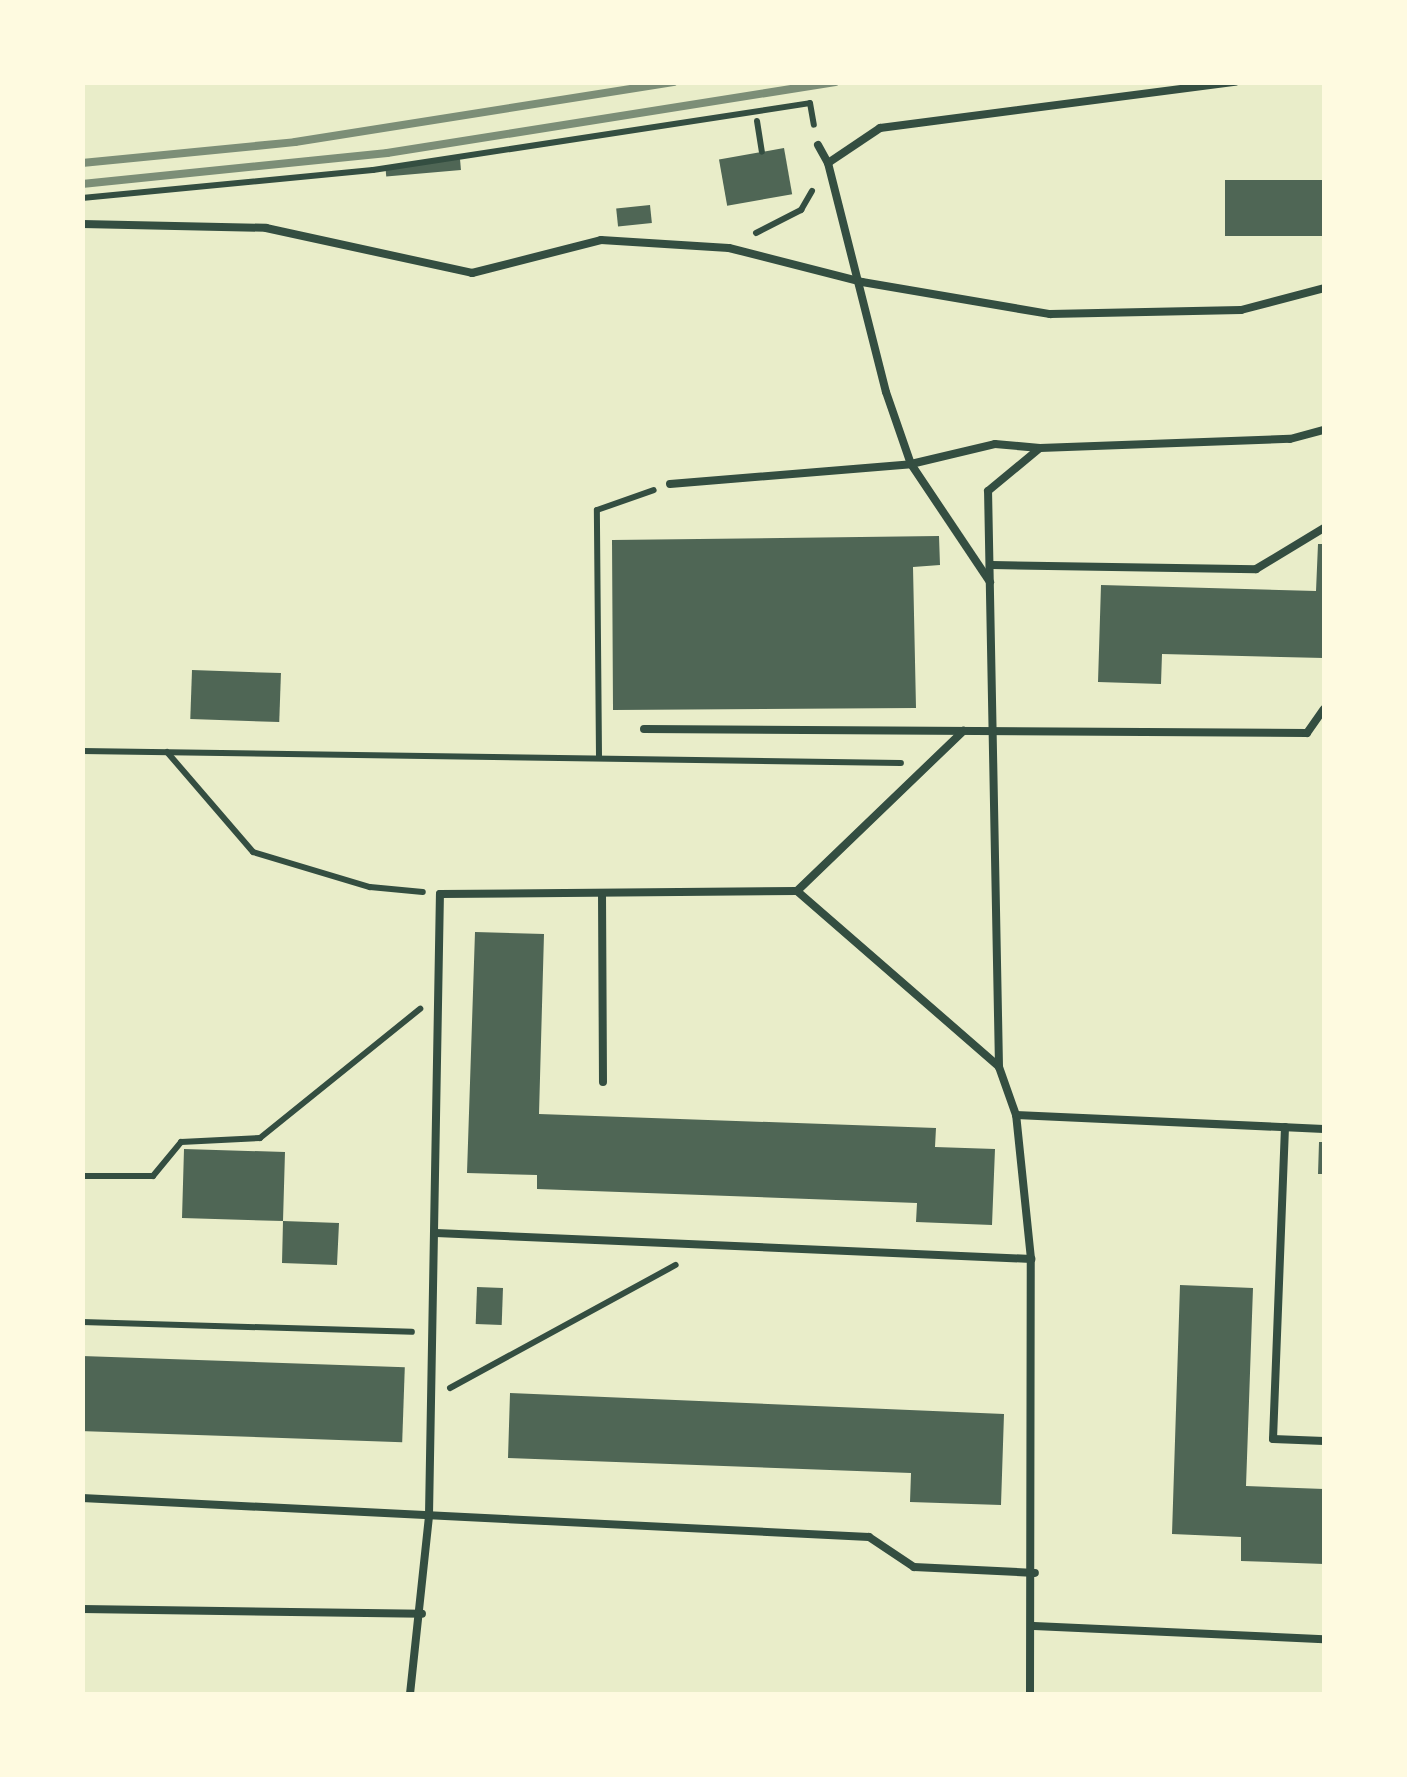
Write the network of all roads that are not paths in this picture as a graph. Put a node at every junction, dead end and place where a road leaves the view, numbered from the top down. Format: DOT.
graph roads {
  1 [pos="1235,82"];
  2 [pos="818,146"];
  3 [pos="828,163"];
  4 [pos="82,224"];
  5 [pos="862,282"];
  6 [pos="1324,288"];
  7 [pos="1324,430"];
  8 [pos="1040,448"];
  9 [pos="911,464"];
  10 [pos="670,484"];
  11 [pos="1324,528"];
  12 [pos="992,565"];
  13 [pos="992,586"];
  14 [pos="1324,709"];
  15 [pos="995,728"];
  16 [pos="644,729"];
  17 [pos="964,730"];
  18 [pos="797,891"];
  19 [pos="602,893"];
  20 [pos="999,1067"];
  21 [pos="603,1082"];
  22 [pos="1016,1115"];
  23 [pos="1285,1128"];
  24 [pos="1324,1129"];
  25 [pos="436,1232"];
  26 [pos="1031,1259"];
  27 [pos="1324,1441"];
  28 [pos="82,1498"];
  29 [pos="429,1515"];
  30 [pos="1034,1573"];
  31 [pos="82,1608"];
  32 [pos="422,1614"];
  33 [pos="1034,1626"];
  34 [pos="1324,1639"];
  35 [pos="410,1694"];
  36 [pos="1030,1694"];
  1 -- 3 [label="lane"];
  2 -- 3 [label="lane"];
  3 -- 5 [label="lane"];
  4 -- 5 [label="lane"];
  5 -- 6 [label="lane"];
  5 -- 9 [label="lane"];
  7 -- 8 [label="lane"];
  8 -- 9 [label="lane"];
  8 -- 12 [label="lane"];
  9 -- 10 [label="lane"];
  9 -- 13 [label="lane"];
  11 -- 12 [label="lane"];
  12 -- 13 [label="lane"];
  13 -- 15 [label="lane"];
  14 -- 15 [label="lane"];
  15 -- 17 [label="lane"];
  15 -- 20 [label="lane"];
  16 -- 17 [label="lane"];
  17 -- 18 [label="lane"];
  18 -- 19 [label="lane"];
  18 -- 20 [label="lane"];
  19 -- 21 [label="lane"];
  19 -- 25 [label="lane"];
  20 -- 22 [label="lane"];
  22 -- 23 [label="lane"];
  22 -- 26 [label="lane"];
  23 -- 24 [label="lane"];
  23 -- 27 [label="lane"];
  25 -- 26 [label="lane"];
  25 -- 29 [label="lane"];
  26 -- 30 [label="lane"];
  28 -- 29 [label="lane"];
  29 -- 30 [label="lane"];
  29 -- 32 [label="lane"];
  30 -- 33 [label="lane"];
  31 -- 32 [label="lane"];
  32 -- 35 [label="lane"];
  33 -- 34 [label="lane"];
  33 -- 36 [label="lane"];
}
